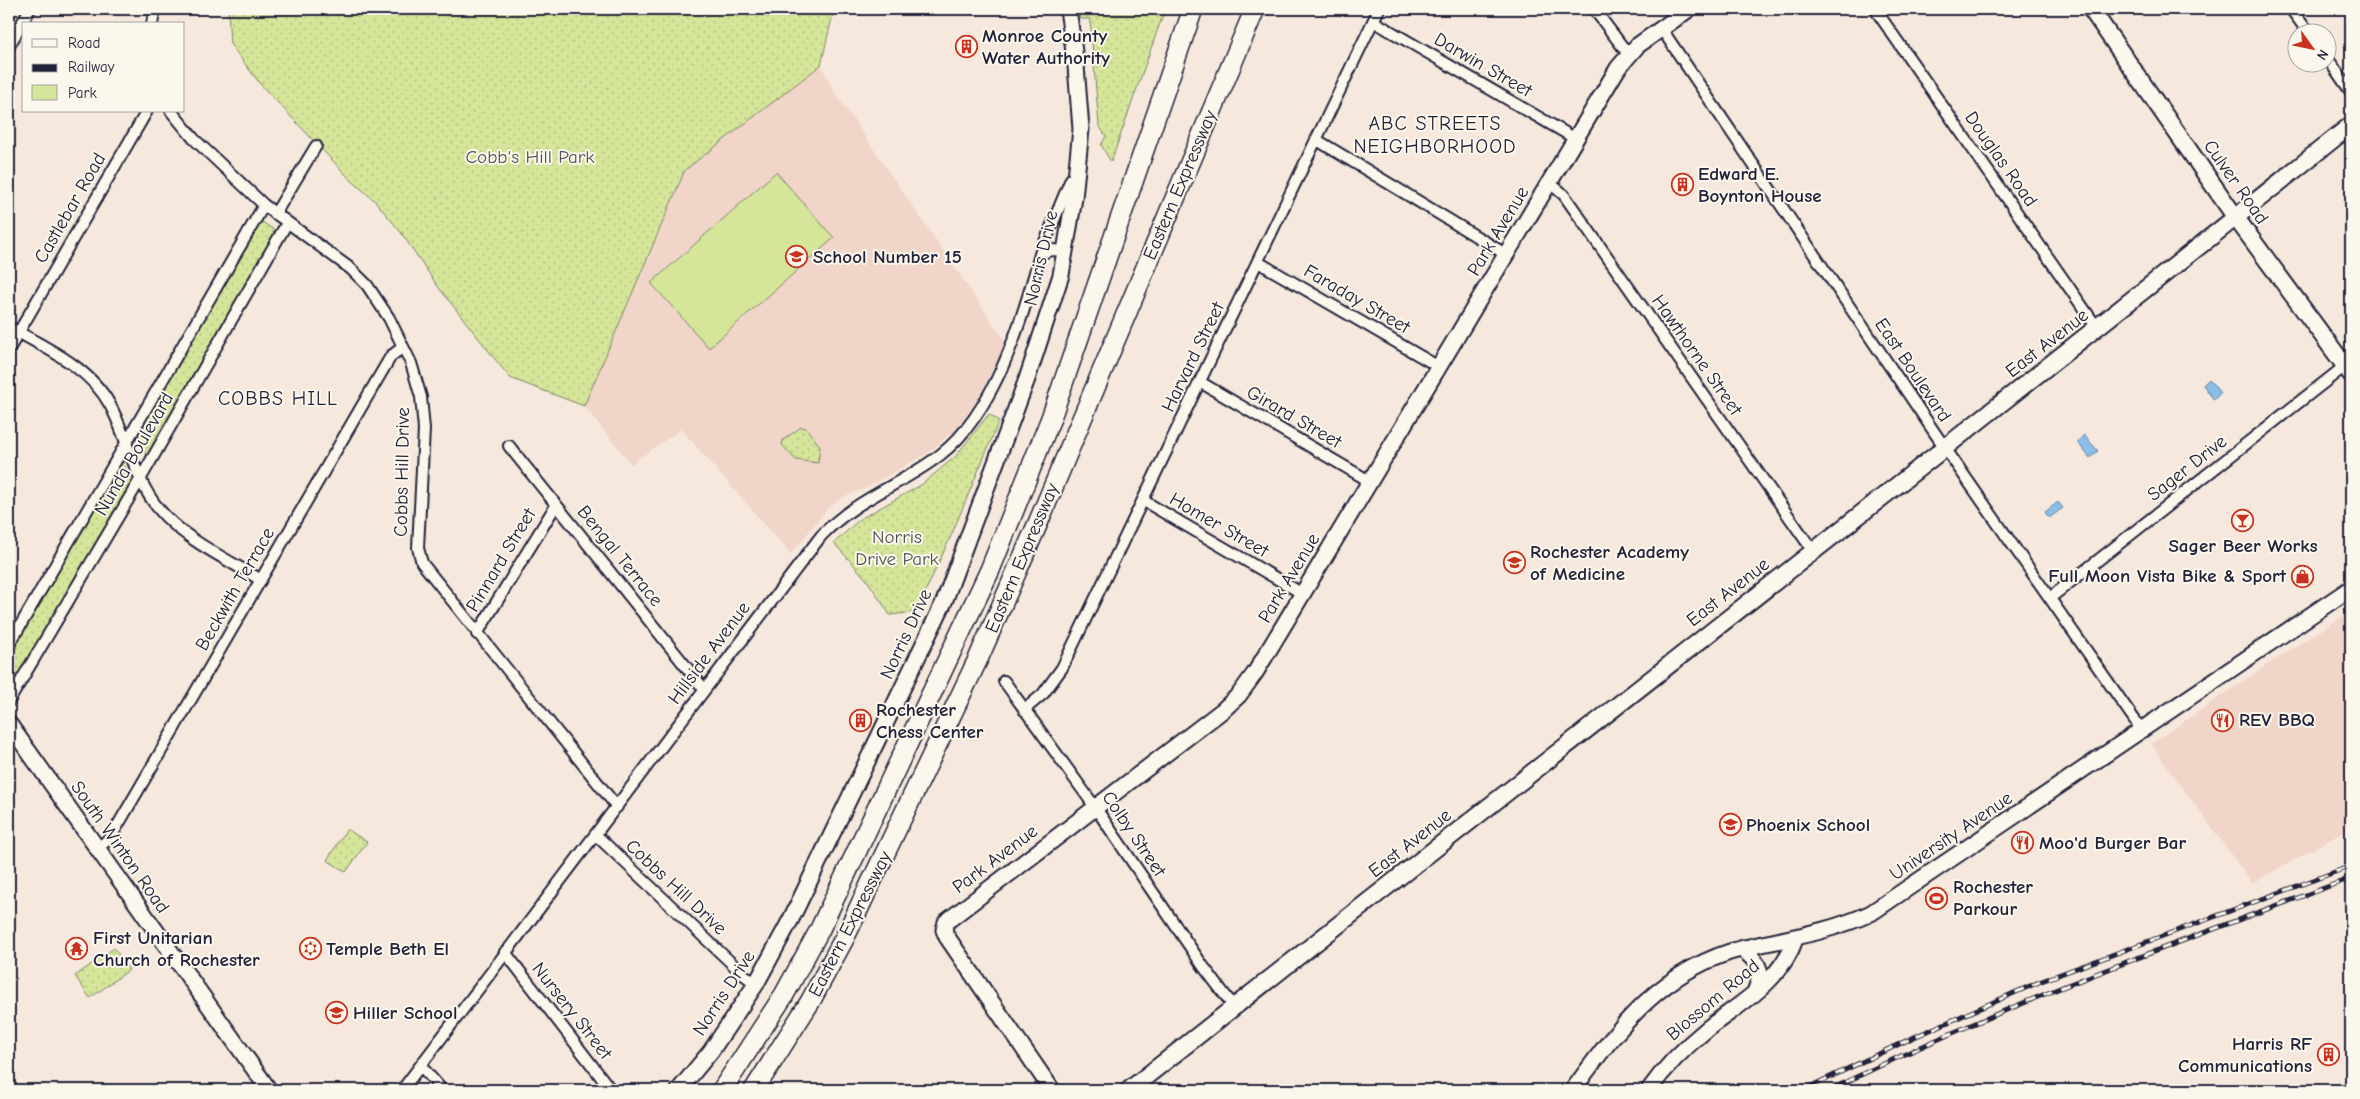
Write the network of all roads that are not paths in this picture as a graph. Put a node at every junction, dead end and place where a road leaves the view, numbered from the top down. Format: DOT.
graph roads {
  1 [pos="30,9"];
  2 [pos="154,9"];
  3 [pos="1068,9"];
  4 [pos="1193,9"];
  5 [pos="1255,9"];
  6 [pos="1379,9"];
  7 [pos="1594,9"];
  8 [pos="1689,9"];
  9 [pos="1875,9"];
  10 [pos="2092,9"];
  11 [pos="2291,9"];
  12 [pos="1373,21"];
  13 [pos="23,22"];
  14 [pos="152,22"];
  15 [pos="2301,22"];
  16 [pos="22,23"];
  17 [pos="1661,28"];
  18 [pos="9,46"];
  19 [pos="1628,54"];
  20 [pos="2337,72"];
  21 [pos="2351,92"];
  22 [pos="146,112"];
  23 [pos="172,112"];
  24 [pos="2351,125"];
  25 [pos="1576,139"];
  26 [pos="1317,140"];
  27 [pos="316,146"];
  28 [pos="1079,157"];
  29 [pos="1550,183"];
  30 [pos="264,205"];
  31 [pos="275,214"];
  32 [pos="2236,218"];
  33 [pos="287,223"];
  34 [pos="1066,251"];
  35 [pos="1040,254"];
  36 [pos="1507,255"];
  37 [pos="1258,262"];
  38 [pos="9,327"];
  39 [pos="2098,329"];
  40 [pos="18,332"];
  41 [pos="402,348"];
  42 [pos="9,349"];
  43 [pos="1439,367"];
  44 [pos="2348,370"];
  45 [pos="1200,382"];
  46 [pos="126,442"];
  47 [pos="508,446"];
  48 [pos="1945,448"];
  49 [pos="141,478"];
  50 [pos="1371,482"];
  51 [pos="1144,501"];
  52 [pos="556,504"];
  53 [pos="1813,551"];
  54 [pos="261,580"];
  55 [pos="2351,588"];
  56 [pos="1303,594"];
  57 [pos="2050,598"];
  58 [pos="477,634"];
  59 [pos="9,645"];
  60 [pos="1004,681"];
  61 [pos="704,689"];
  62 [pos="9,701"];
  63 [pos="1024,710"];
  64 [pos="9,724"];
  65 [pos="2140,729"];
  66 [pos="617,807"];
  67 [pos="1095,807"];
  68 [pos="596,835"];
  69 [pos="98,848"];
  70 [pos="1796,937"];
  71 [pos="1742,949"];
  72 [pos="505,952"];
  73 [pos="756,984"];
  74 [pos="1754,995"];
  75 [pos="810,1002"];
  76 [pos="1234,1007"];
  77 [pos="764,1027"];
  78 [pos="420,1066"];
  79 [pos="269,1090"];
  80 [pos="402,1090"];
  81 [pos="442,1090"];
  82 [pos="611,1090"];
  83 [pos="679,1090"];
  84 [pos="709,1090"];
  85 [pos="722,1090"];
  86 [pos="754,1090"];
  87 [pos="762,1090"];
  88 [pos="1052,1090"];
  89 [pos="1129,1090"];
  90 [pos="1573,1090"];
  91 [pos="1649,1090"];
  1 -- 13 [label="street"];
  2 -- 14 [label="street"];
  3 -- 28 [label="street, Norris Drive"];
  4 -- 77 [label="highway, Eastern Expressway"];
  5 -- 75 [label="highway, Eastern Expressway"];
  6 -- 12 [label="street, Harvard Street"];
  7 -- 19 [label="street"];
  8 -- 17 [label="street, Park Avenue"];
  9 -- 39 [label="street, Douglas Road"];
  10 -- 32 [label="main road, Culver Road"];
  11 -- 15 [label="street"];
  12 -- 25 [label="street, Darwin Street"];
  12 -- 26 [label="street, Harvard Street"];
  16 -- 18 [label="street"];
  17 -- 19 [label="street, Park Avenue"];
  17 -- 48 [label="street, East Boulevard"];
  19 -- 25 [label="street, Park Avenue"];
  20 -- 21 [label="street"];
  22 -- 40 [label="street, Castlebar Road"];
  23 -- 30 [label="street, Cobbs Hill Drive"];
  24 -- 32 [label="main road, East Avenue"];
  25 -- 29 [label="street, Park Avenue"];
  26 -- 36 [label="street"];
  26 -- 37 [label="street, Harvard Street"];
  27 -- 31 [label="street"];
  28 -- 34 [label="street, Norris Drive"];
  28 -- 35 [label="street, Hillside Avenue"];
  29 -- 36 [label="street, Park Avenue"];
  29 -- 53 [label="street, Hawthorne Street"];
  30 -- 31 [label="street, Cobbs Hill Drive"];
  30 -- 46 [label="street, Nunda Boulevard"];
  31 -- 33 [label="street, Cobbs Hill Drive"];
  32 -- 39 [label="main road, East Avenue"];
  32 -- 44 [label="main road, Culver Road"];
  33 -- 41 [label="street, Cobbs Hill Drive"];
  33 -- 49 [label="street, Nunda Boulevard"];
  34 -- 35 [label="street"];
  34 -- 73 [label="street, Norris Drive"];
  35 -- 61 [label="street, Hillside Avenue"];
  36 -- 43 [label="street, Park Avenue"];
  37 -- 43 [label="street, Faraday Street"];
  37 -- 45 [label="street, Harvard Street"];
  38 -- 40 [label="street"];
  39 -- 48 [label="main road, East Avenue"];
  40 -- 42 [label="street, Castlebar Road"];
  40 -- 46 [label="street"];
  41 -- 54 [label="street, Beckwith Terrace"];
  41 -- 58 [label="street, Cobbs Hill Drive"];
  43 -- 50 [label="street, Park Avenue"];
  44 -- 57 [label="street, Sager Drive"];
  45 -- 50 [label="street, Girard Street"];
  45 -- 51 [label="street, Harvard Street"];
  46 -- 49 [label="street"];
  46 -- 59 [label="street, Nunda Boulevard"];
  47 -- 52 [label="street, Bengal Terrace"];
  48 -- 53 [label="main road, East Avenue"];
  48 -- 57 [label="street, East Boulevard"];
  49 -- 54 [label="street"];
  49 -- 62 [label="street, Nunda Boulevard"];
  50 -- 56 [label="street, Park Avenue"];
  51 -- 56 [label="street, Homer Street"];
  51 -- 63 [label="street, Harvard Street"];
  52 -- 58 [label="street, Pinnard Street"];
  52 -- 61 [label="street, Bengal Terrace"];
  53 -- 76 [label="main road, East Avenue"];
  54 -- 69 [label="street, Beckwith Terrace"];
  55 -- 65 [label="street, University Avenue"];
  56 -- 67 [label="street, Park Avenue"];
  57 -- 65 [label="street, East Boulevard"];
  58 -- 66 [label="street, Cobbs Hill Drive"];
  60 -- 63 [label="street, Colby Street"];
  61 -- 66 [label="street, Hillside Avenue"];
  63 -- 67 [label="street, Colby Street"];
  64 -- 69 [label="street, South Winton Road"];
  65 -- 70 [label="street, University Avenue"];
  66 -- 68 [label="street, Hillside Avenue"];
  67 -- 76 [label="street, Colby Street"];
  67 -- 88 [label="street, Park Avenue"];
  68 -- 72 [label="street, Hillside Avenue"];
  68 -- 73 [label="street, Cobbs Hill Drive"];
  69 -- 79 [label="street, South Winton Road"];
  70 -- 71 [label="street, University Avenue"];
  70 -- 74 [label="street, Blossom Road"];
  71 -- 74 [label="street"];
  71 -- 90 [label="street, University Avenue"];
  72 -- 78 [label="street, Hillside Avenue"];
  72 -- 82 [label="street, Nursery Street"];
  73 -- 83 [label="street, Norris Drive"];
  74 -- 91 [label="street, Blossom Road"];
  75 -- 86 [label="highway, Eastern Expressway"];
  75 -- 87 [label="highway"];
  76 -- 89 [label="main road, East Avenue"];
  77 -- 84 [label="highway"];
  77 -- 85 [label="highway, Eastern Expressway"];
  78 -- 80 [label="street, Hillside Avenue"];
  78 -- 81 [label="street"];
}
